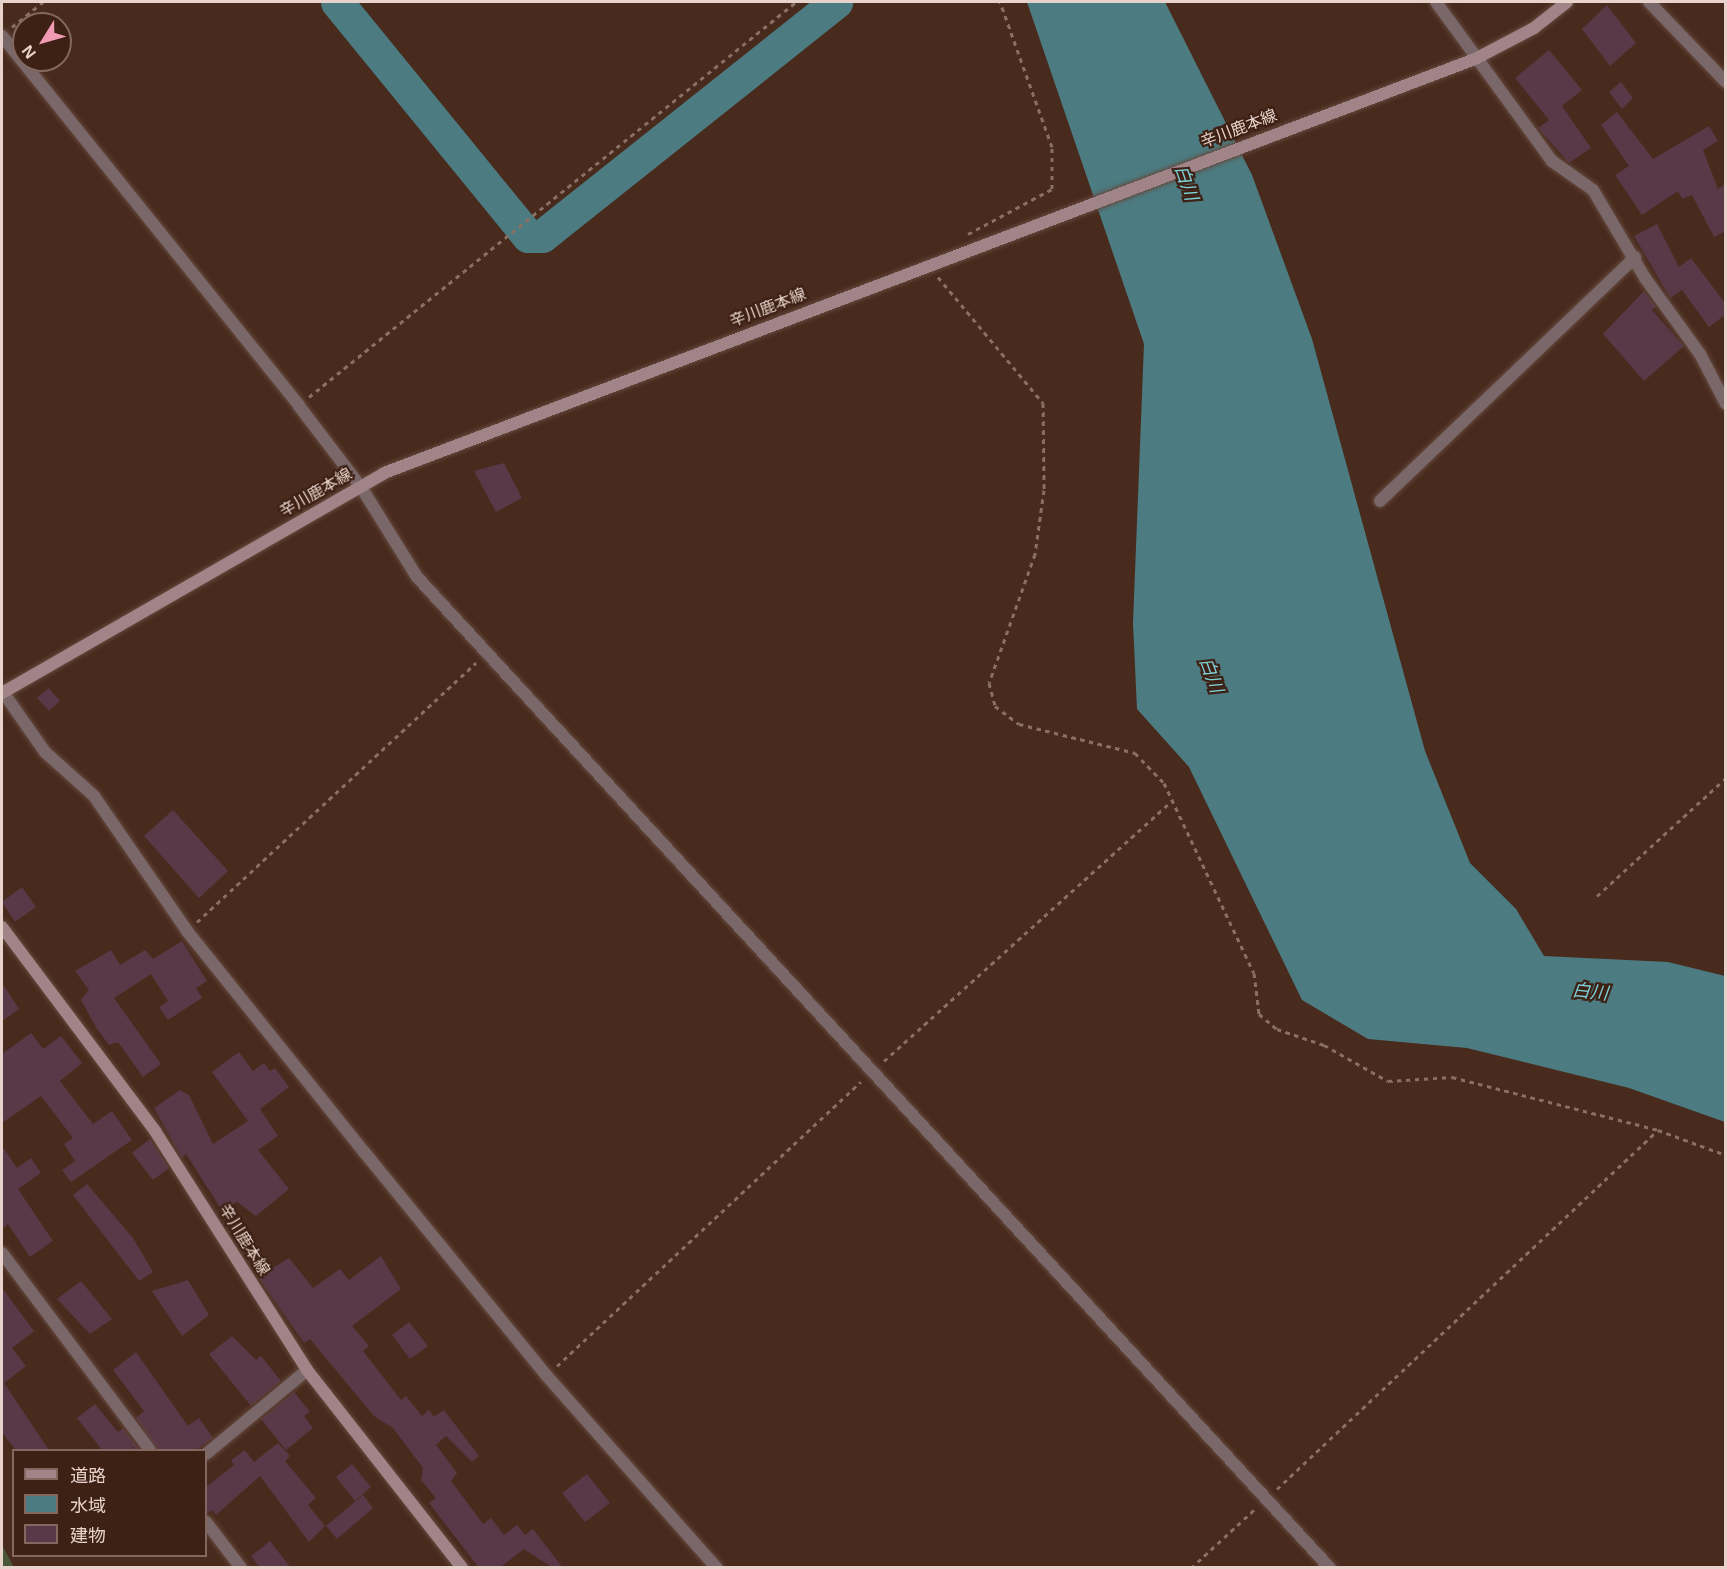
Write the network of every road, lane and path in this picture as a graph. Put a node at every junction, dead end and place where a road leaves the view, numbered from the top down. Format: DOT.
graph roads {
  1 [pos="44,2"];
  2 [pos="796,2"];
  3 [pos="1000,2"];
  4 [pos="1436,2"];
  5 [pos="1567,2"];
  6 [pos="1648,2"];
  7 [pos="6,33"];
  8 [pos="1476,59"];
  9 [pos="1725,82"];
  10 [pos="957,240"];
  11 [pos="1635,256"];
  12 [pos="928,265"];
  13 [pos="1725,404"];
  14 [pos="299,406"];
  15 [pos="361,487"];
  16 [pos="1380,501"];
  17 [pos="486,654"];
  18 [pos="2,692"];
  19 [pos="1725,778"];
  20 [pos="1172,801"];
  21 [pos="1597,896"];
  22 [pos="2,927"];
  23 [pos="187,931"];
  24 [pos="873,1071"];
  25 [pos="1658,1130"];
  26 [pos="1725,1155"];
  27 [pos="2,1253"];
  28 [pos="307,1370"];
  29 [pos="546,1375"];
  30 [pos="149,1449"];
  31 [pos="207,1453"];
  32 [pos="1266,1499"];
  33 [pos="207,1523"];
  34 [pos="241,1568"];
  35 [pos="462,1568"];
  36 [pos="717,1568"];
  37 [pos="1191,1568"];
  38 [pos="1330,1568"];
  1 -- 7 [label="path"];
  2 -- 14 [label="path"];
  3 -- 10 [label="path"];
  4 -- 8 [label="street"];
  5 -- 8 [label="main road, 辛川鹿本線"];
  6 -- 9 [label="street"];
  7 -- 14 [label="street"];
  8 -- 11 [label="street"];
  8 -- 12 [label="main road, 辛川鹿本線"];
  11 -- 13 [label="street"];
  11 -- 16 [label="street"];
  12 -- 15 [label="main road, 辛川鹿本線"];
  12 -- 20 [label="path"];
  14 -- 15 [label="street"];
  15 -- 17 [label="street"];
  15 -- 18 [label="main road, 辛川鹿本線"];
  17 -- 23 [label="path"];
  17 -- 24 [label="street"];
  18 -- 23 [label="street"];
  19 -- 21 [label="path"];
  20 -- 24 [label="path"];
  20 -- 25 [label="path"];
  22 -- 28 [label="main road, 辛川鹿本線"];
  23 -- 29 [label="street"];
  24 -- 29 [label="path"];
  24 -- 32 [label="street"];
  25 -- 26 [label="path"];
  25 -- 32 [label="path"];
  27 -- 30 [label="street"];
  28 -- 31 [label="street"];
  28 -- 35 [label="main road, 辛川鹿本線"];
  29 -- 36 [label="street"];
  32 -- 37 [label="path"];
  32 -- 38 [label="street"];
  33 -- 34 [label="street"];
}
